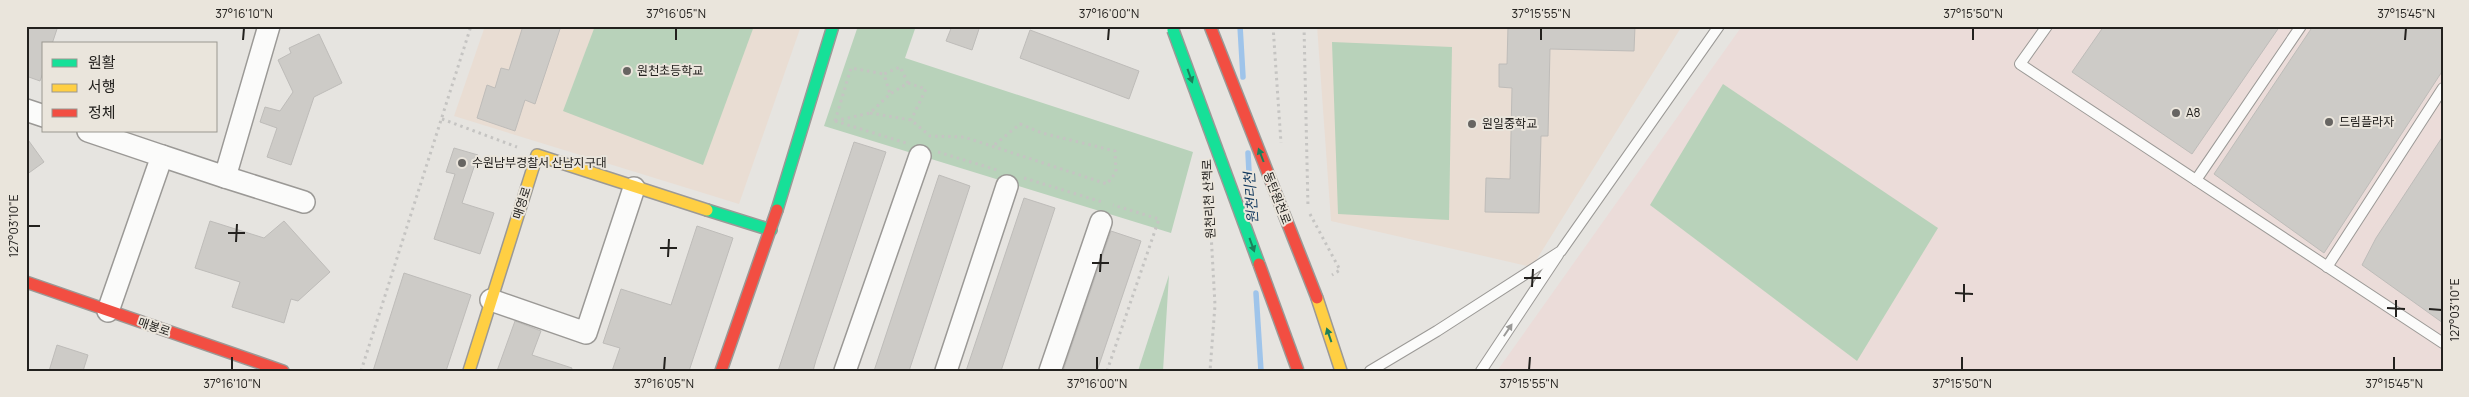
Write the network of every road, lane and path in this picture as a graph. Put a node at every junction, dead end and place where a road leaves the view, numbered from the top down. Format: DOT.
graph roads {
  1 [pos="269,26"];
  2 [pos="471,26"];
  3 [pos="833,26"];
  4 [pos="1210,26"];
  5 [pos="1304,26"];
  6 [pos="1718,26"];
  7 [pos="2046,26"];
  8 [pos="2301,26"];
  9 [pos="1172,28"];
  10 [pos="884,74"];
  11 [pos="908,83"];
  12 [pos="2443,88"];
  13 [pos="890,94"];
  14 [pos="26,110"];
  15 [pos="870,113"];
  16 [pos="42,115"];
  17 [pos="442,119"];
  18 [pos="911,120"];
  19 [pos="835,121"];
  20 [pos="91,132"];
  21 [pos="993,146"];
  22 [pos="920,150"];
  23 [pos="537,154"];
  24 [pos="162,156"];
  25 [pos="225,178"];
  26 [pos="1010,178"];
  27 [pos="2196,180"];
  28 [pos="634,188"];
  29 [pos="1209,196"];
  30 [pos="304,202"];
  31 [pos="1101,222"];
  32 [pos="771,230"];
  33 [pos="1561,251"];
  34 [pos="2328,266"];
  35 [pos="1324,269"];
  36 [pos="26,282"];
  37 [pos="491,300"];
  38 [pos="108,311"];
  39 [pos="2443,343"];
  40 [pos="282,371"];
  41 [pos="362,371"];
  42 [pos="469,371"];
  43 [pos="721,371"];
  44 [pos="846,371"];
  45 [pos="946,371"];
  46 [pos="1050,371"];
  47 [pos="1107,371"];
  48 [pos="1210,371"];
  49 [pos="1298,371"];
  50 [pos="1342,371"];
  51 [pos="1370,371"];
  52 [pos="1481,371"];
  1 -- 25 [label="street"];
  2 -- 17 [label="path"];
  3 -- 32 [label="street"];
  50 -- 4 [label="street, 동탄원천로, one-way, bridge"];
  5 -- 35 [label="path"];
  6 -- 33 [label="lane"];
  7 -- 27 [label="lane"];
  8 -- 27 [label="lane"];
  9 -- 49 [label="street, one-way, bridge"];
  10 -- 11 [label="path"];
  10 -- 13 [label="path"];
  10 -- 19 [label="path"];
  11 -- 13 [label="path"];
  11 -- 18 [label="path"];
  12 -- 34 [label="lane"];
  13 -- 15 [label="path"];
  14 -- 16 [label="street"];
  15 -- 18 [label="path"];
  15 -- 19 [label="path"];
  17 -- 23 [label="path"];
  17 -- 41 [label="path"];
  18 -- 21 [label="path"];
  19 -- 22 [label="path"];
  20 -- 24 [label="street"];
  21 -- 21 [label="path"];
  22 -- 26 [label="path"];
  22 -- 44 [label="street"];
  23 -- 28 [label="street"];
  23 -- 37 [label="street, 매영로"];
  24 -- 25 [label="street"];
  24 -- 38 [label="street"];
  25 -- 30 [label="street"];
  26 -- 45 [label="street"];
  26 -- 47 [label="path"];
  27 -- 34 [label="lane"];
  28 -- 32 [label="street"];
  28 -- 37 [label="street"];
  29 -- 48 [label="path, 원천리천 산책로"];
  31 -- 46 [label="street"];
  32 -- 43 [label="street"];
  33 -- 51 [label="lane"];
  52 -- 33 [label="lane, one-way"];
  34 -- 39 [label="lane"];
  36 -- 38 [label="street, 매봉로"];
  37 -- 42 [label="street, 매영로"];
  38 -- 40 [label="street, 매봉로"];
}
